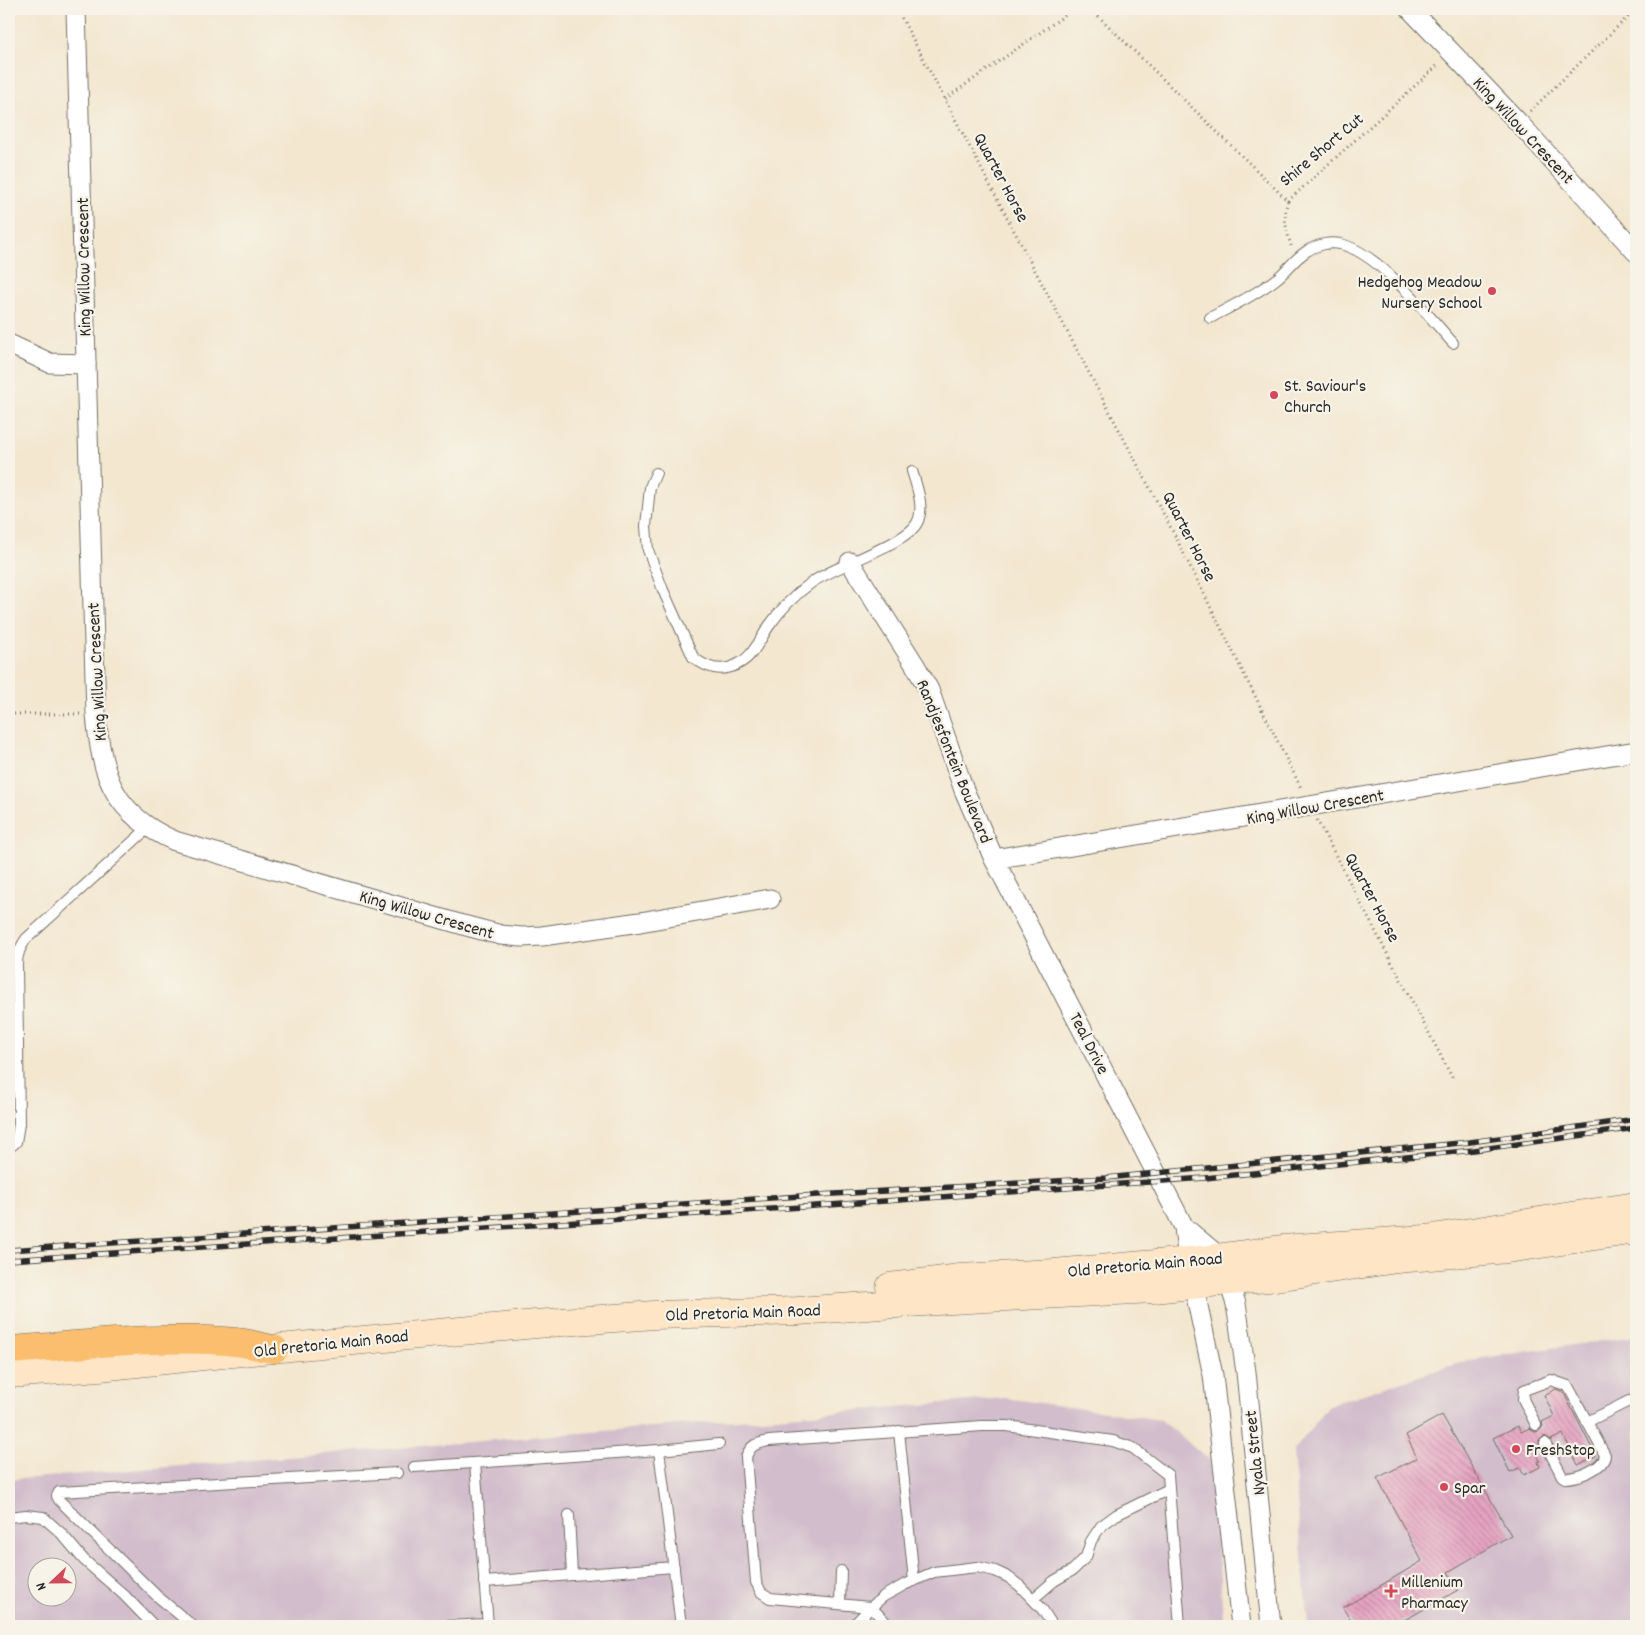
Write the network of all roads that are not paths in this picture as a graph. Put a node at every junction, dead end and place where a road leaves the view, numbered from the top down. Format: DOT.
graph roads {
  1 [pos="76,9"];
  2 [pos="1410,9"];
  3 [pos="1636,252"];
  4 [pos="1210,318"];
  5 [pos="1453,343"];
  6 [pos="9,344"];
  7 [pos="86,364"];
  8 [pos="912,471"];
  9 [pos="656,473"];
  10 [pos="850,562"];
  11 [pos="1636,751"];
  12 [pos="148,828"];
  13 [pos="994,859"];
  14 [pos="770,899"];
  15 [pos="18,954"];
  16 [pos="9,960"];
  17 [pos="9,1148"];
  18 [pos="1636,1206"];
  19 [pos="1184,1227"];
  20 [pos="1636,1230"];
  21 [pos="1225,1269"];
  22 [pos="1190,1273"];
  23 [pos="274,1349"];
  24 [pos="9,1350"];
  25 [pos="9,1374"];
  26 [pos="1629,1401"];
  27 [pos="1587,1422"];
  28 [pos="1536,1425"];
  29 [pos="898,1431"];
  30 [pos="1545,1443"];
  31 [pos="720,1444"];
  32 [pos="659,1450"];
  33 [pos="475,1463"];
  34 [pos="414,1468"];
  35 [pos="397,1473"];
  36 [pos="1169,1489"];
  37 [pos="569,1515"];
  38 [pos="9,1517"];
  39 [pos="674,1567"];
  40 [pos="841,1571"];
  41 [pos="572,1575"];
  42 [pos="914,1581"];
  43 [pos="484,1582"];
  44 [pos="1033,1599"];
  45 [pos="840,1603"];
  46 [pos="871,1607"];
  47 [pos="488,1625"];
  48 [pos="154,1626"];
  49 [pos="193,1626"];
  50 [pos="447,1626"];
  51 [pos="681,1626"];
  52 [pos="853,1626"];
  53 [pos="889,1626"];
  54 [pos="1053,1626"];
  55 [pos="1180,1626"];
  56 [pos="1241,1626"];
  57 [pos="1271,1626"];
  1 -- 7 [label="street, King Willow Crescent"];
  2 -- 3 [label="street, King Willow Crescent"];
  4 -- 5 [label="lane"];
  6 -- 7 [label="street"];
  7 -- 12 [label="street, King Willow Crescent"];
  8 -- 10 [label="lane"];
  9 -- 10 [label="lane"];
  10 -- 13 [label="street, Randjesfontein Boulevard"];
  11 -- 13 [label="street, King Willow Crescent"];
  12 -- 14 [label="street, King Willow Crescent"];
  12 -- 15 [label="lane"];
  13 -- 19 [label="street, Teal Drive"];
  15 -- 16 [label="lane"];
  15 -- 17 [label="lane"];
  18 -- 21 [label="main road, Old Pretoria Main Road"];
  19 -- 21 [label="street, Teal Drive"];
  19 -- 22 [label="street, Teal Drive"];
  20 -- 21 [label="main road, Old Pretoria Main Road"];
  21 -- 22 [label="main road, Old Pretoria Main Road"];
  21 -- 57 [label="street, Nyala Street"];
  22 -- 23 [label="main road, Old Pretoria Main Road"];
  22 -- 56 [label="street, Nyala Street"];
  23 -- 24 [label="main road"];
  23 -- 25 [label="main road, Old Pretoria Main Road"];
  26 -- 27 [label="lane"];
  27 -- 28 [label="lane"];
  27 -- 30 [label="lane"];
  29 -- 36 [label="lane"];
  29 -- 42 [label="lane"];
  29 -- 45 [label="lane"];
  31 -- 32 [label="lane"];
  32 -- 33 [label="lane"];
  32 -- 39 [label="lane"];
  33 -- 34 [label="lane"];
  33 -- 43 [label="lane"];
  35 -- 49 [label="lane"];
  36 -- 44 [label="lane"];
  36 -- 55 [label="lane"];
  37 -- 41 [label="lane"];
  38 -- 48 [label="lane"];
  39 -- 41 [label="lane"];
  39 -- 51 [label="lane"];
  40 -- 45 [label="lane"];
  41 -- 43 [label="lane"];
  42 -- 44 [label="lane"];
  42 -- 46 [label="lane"];
  43 -- 47 [label="lane"];
  44 -- 54 [label="lane"];
  45 -- 46 [label="lane"];
  46 -- 52 [label="lane"];
  46 -- 53 [label="lane"];
  47 -- 50 [label="lane"];
}
